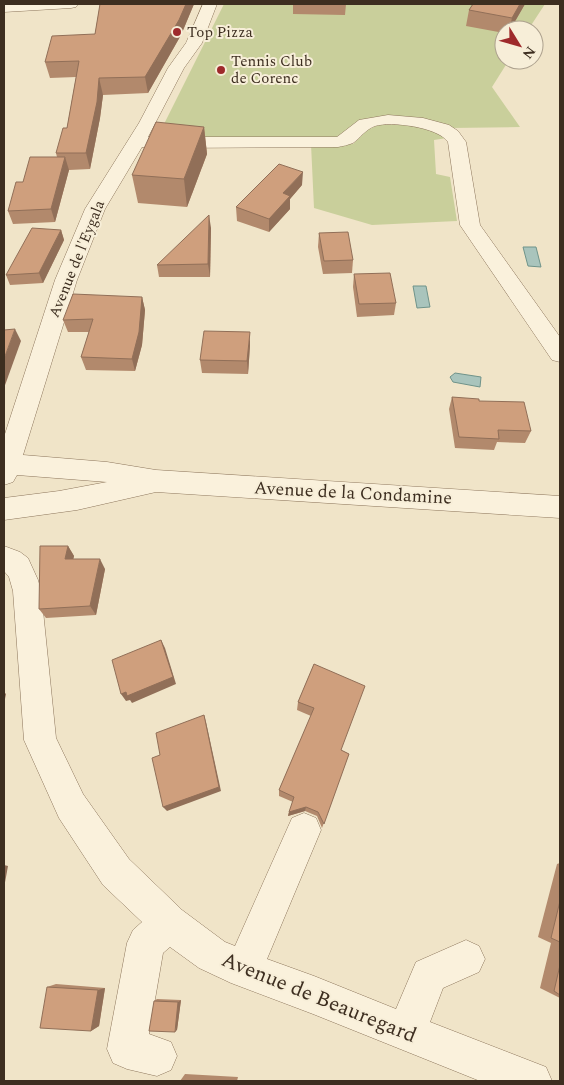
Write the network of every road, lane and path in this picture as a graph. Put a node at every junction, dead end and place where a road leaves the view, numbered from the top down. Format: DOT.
graph roads {
  1 [pos="71,4"];
  2 [pos="210,4"];
  3 [pos="31,5"];
  4 [pos="4,8"];
  5 [pos="138,141"];
  6 [pos="560,354"];
  7 [pos="6,469"];
  8 [pos="156,481"];
  9 [pos="557,503"];
  10 [pos="4,509"];
  11 [pos="4,558"];
  12 [pos="304,830"];
  13 [pos="169,923"];
  14 [pos="466,959"];
  15 [pos="244,970"];
  16 [pos="406,1033"];
  17 [pos="157,1056"];
  18 [pos="532,1081"];
  1 -- 3 [label="street"];
  2 -- 5 [label="street, Avenue de l'Eygala"];
  3 -- 4 [label="street"];
  5 -- 6 [label="street"];
  5 -- 7 [label="street, Avenue de l'Eygala"];
  7 -- 8 [label="street, Avenue de la Condamine"];
  8 -- 9 [label="street, Avenue de la Condamine"];
  8 -- 10 [label="street, Avenue de la Condamine"];
  11 -- 13 [label="street, Avenue de Beauregard"];
  12 -- 15 [label="street"];
  13 -- 15 [label="street, Avenue de Beauregard"];
  13 -- 17 [label="street"];
  14 -- 16 [label="street"];
  15 -- 16 [label="street, Avenue de Beauregard"];
  16 -- 18 [label="street, Avenue de Beauregard"];
}
